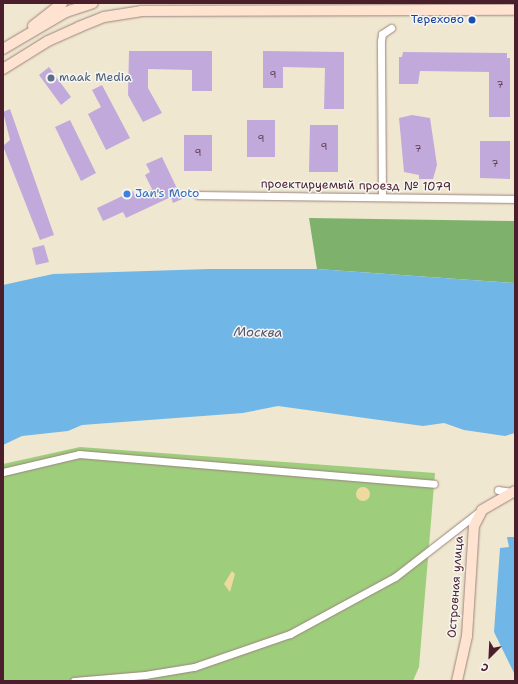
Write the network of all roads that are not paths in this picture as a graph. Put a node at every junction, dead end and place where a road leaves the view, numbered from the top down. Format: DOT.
graph roads {
  1 [pos="62,3"];
  2 [pos="93,3"];
  3 [pos="515,10"];
  4 [pos="391,28"];
  5 [pos="20,38"];
  6 [pos="3,49"];
  7 [pos="3,69"];
  8 [pos="198,195"];
  9 [pos="382,197"];
  10 [pos="515,199"];
  11 [pos="3,472"];
  12 [pos="434,484"];
  13 [pos="498,490"];
  14 [pos="514,492"];
  15 [pos="482,510"];
  16 [pos="74,681"];
  17 [pos="457,681"];
  1 -- 5 [label="main road"];
  2 -- 5 [label="main road"];
  3 -- 7 [label="main road"];
  4 -- 9 [label="street"];
  5 -- 6 [label="main road"];
  8 -- 9 [label="street, проектируемый проезд № 1079"];
  9 -- 10 [label="street, проектируемый проезд № 1079"];
  11 -- 12 [label="street"];
  13 -- 14 [label="street"];
  14 -- 15 [label="main road"];
  15 -- 16 [label="street"];
  15 -- 17 [label="main road, Островная улица"];
}
